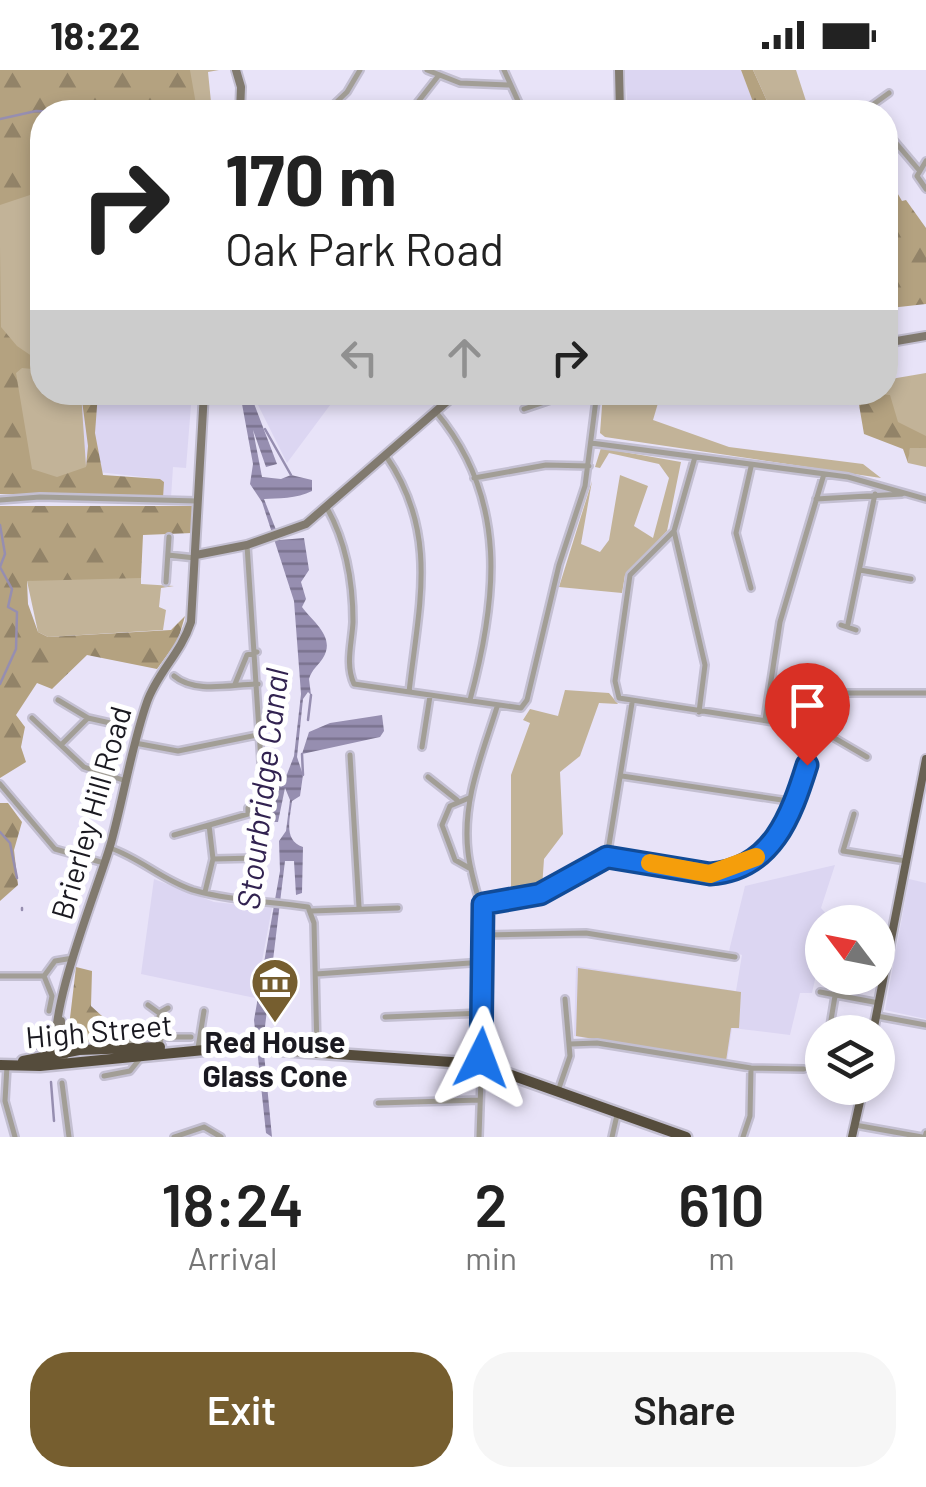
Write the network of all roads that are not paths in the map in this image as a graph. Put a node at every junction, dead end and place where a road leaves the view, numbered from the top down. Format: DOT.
graph roads {
  1 [pos="236,70"];
  2 [pos="360,70"];
  3 [pos="427,70"];
  4 [pos="504,70"];
  5 [pos="619,70"];
  6 [pos="438,75"];
  7 [pos="508,85"];
  8 [pos="889,93"];
  9 [pos="240,100"];
  10 [pos="341,100"];
  11 [pos="419,100"];
  12 [pos="516,100"];
  13 [pos="620,100"];
  14 [pos="882,100"];
  15 [pos="898,145"];
  16 [pos="926,161"];
  17 [pos="918,169"];
  18 [pos="926,189"];
  19 [pos="926,336"];
  20 [pos="898,341"];
  21 [pos="203,405"];
  22 [pos="444,405"];
  23 [pos="536,405"];
  24 [pos="595,405"];
  25 [pos="524,409"];
  26 [pos="436,412"];
  27 [pos="591,442"];
  28 [pos="386,456"];
  29 [pos="695,457"];
  30 [pos="588,466"];
  31 [pos="751,467"];
  32 [pos="824,474"];
  33 [pos="474,478"];
  34 [pos="875,494"];
  35 [pos="910,494"];
  36 [pos="816,498"];
  37 [pos="926,499"];
  38 [pos="0,500"];
  39 [pos="198,502"];
  40 [pos="327,508"];
  41 [pos="674,531"];
  42 [pos="169,537"];
  43 [pos="247,545"];
  44 [pos="168,555"];
  45 [pos="196,556"];
  46 [pos="860,570"];
  47 [pos="911,579"];
  48 [pos="166,582"];
  49 [pos="751,588"];
  50 [pos="856,630"];
  51 [pos="256,652"];
  52 [pos="174,676"];
  53 [pos="236,684"];
  54 [pos="258,684"];
  55 [pos="409,692"];
  56 [pos="926,693"];
  57 [pos="430,696"];
  58 [pos="58,700"];
  59 [pos="470,700"];
  60 [pos="632,703"];
  61 [pos="497,708"];
  62 [pos="699,712"];
  63 [pos="32,718"];
  64 [pos="88,718"];
  65 [pos="766,720"];
  66 [pos="415,724"];
  67 [pos="120,725"];
  68 [pos="425,726"];
  69 [pos="819,729"];
  70 [pos="257,735"];
  71 [pos="135,743"];
  72 [pos="61,746"];
  73 [pos="422,747"];
  74 [pos="350,755"];
  75 [pos="867,757"];
  76 [pos="926,759"];
  77 [pos="622,776"];
  78 [pos="282,777"];
  79 [pos="428,777"];
  80 [pos="126,781"];
  81 [pos="0,784"];
  82 [pos="470,798"];
  83 [pos="457,800"];
  84 [pos="795,802"];
  85 [pos="248,808"];
  86 [pos="854,814"];
  87 [pos="209,825"];
  88 [pos="174,834"];
  89 [pos="110,848"];
  90 [pos="78,857"];
  91 [pos="607,857"];
  92 [pos="260,858"];
  93 [pos="213,859"];
  94 [pos="906,862"];
  95 [pos="104,863"];
  96 [pos="471,869"];
  97 [pos="205,892"];
  98 [pos="483,904"];
  99 [pos="61,905"];
  100 [pos="359,907"];
  101 [pos="398,908"];
  102 [pos="311,910"];
  103 [pos="486,935"];
  104 [pos="736,957"];
  105 [pos="484,962"];
  106 [pos="72,963"];
  107 [pos="316,974"];
  108 [pos="0,976"];
  109 [pos="44,976"];
  110 [pos="836,995"];
  111 [pos="565,999"];
  112 [pos="879,1003"];
  113 [pos="148,1004"];
  114 [pos="168,1008"];
  115 [pos="204,1010"];
  116 [pos="49,1011"];
  117 [pos="483,1012"];
  118 [pos="159,1014"];
  119 [pos="832,1015"];
  120 [pos="876,1015"];
  121 [pos="384,1017"];
  122 [pos="895,1019"];
  123 [pos="926,1025"];
  124 [pos="191,1036"];
  125 [pos="570,1044"];
  126 [pos="126,1045"];
  127 [pos="163,1045"];
  128 [pos="194,1049"];
  129 [pos="317,1050"];
  130 [pos="143,1051"];
  131 [pos="61,1056"];
  132 [pos="6,1064"];
  133 [pos="480,1064"];
  134 [pos="751,1068"];
  135 [pos="804,1069"];
  136 [pos="104,1076"];
  137 [pos="62,1083"];
  138 [pos="558,1091"];
  139 [pos="480,1100"];
  140 [pos="378,1103"];
  141 [pos="859,1105"];
  142 [pos="617,1116"];
  143 [pos="855,1124"];
  144 [pos="219,1136"];
  145 [pos="924,1136"];
  146 [pos="15,1137"];
  147 [pos="69,1137"];
  148 [pos="174,1137"];
  149 [pos="479,1137"];
  150 [pos="612,1137"];
  151 [pos="686,1137"];
  152 [pos="743,1137"];
  153 [pos="852,1137"];
  1 -- 9 [label="main road"];
  2 -- 10 [label="street"];
  3 -- 6 [label="street"];
  4 -- 7 [label="street"];
  5 -- 13 [label="main road"];
  6 -- 7 [label="street"];
  6 -- 11 [label="street"];
  7 -- 12 [label="street"];
  8 -- 14 [label="street"];
  15 -- 17 [label="street"];
  16 -- 17 [label="street"];
  17 -- 18 [label="street"];
  19 -- 20 [label="main road"];
  21 -- 39 [label="main road, Brierley Hill Road"];
  22 -- 26 [label="main road"];
  23 -- 25 [label="street"];
  24 -- 27 [label="street"];
  26 -- 28 [label="main road"];
  26 -- 33 [label="street"];
  27 -- 29 [label="street"];
  27 -- 30 [label="street"];
  28 -- 40 [label="main road"];
  28 -- 55 [label="street"];
  29 -- 31 [label="street"];
  29 -- 41 [label="street"];
  30 -- 33 [label="street"];
  30 -- 61 [label="street"];
  31 -- 32 [label="street"];
  31 -- 49 [label="street"];
  32 -- 35 [label="street"];
  32 -- 36 [label="street"];
  33 -- 59 [label="street"];
  34 -- 35 [label="street"];
  34 -- 36 [label="street"];
  34 -- 46 [label="street"];
  35 -- 37 [label="street"];
  36 -- 65 [label="street"];
  38 -- 39 [label="street"];
  39 -- 45 [label="main road, Brierley Hill Road"];
  40 -- 43 [label="main road"];
  40 -- 55 [label="street"];
  41 -- 60 [label="street"];
  41 -- 62 [label="street"];
  42 -- 44 [label="street"];
  43 -- 45 [label="main road"];
  43 -- 51 [label="street"];
  44 -- 45 [label="street"];
  44 -- 48 [label="street"];
  45 -- 71 [label="main road, Brierley Hill Road"];
  46 -- 47 [label="street"];
  46 -- 50 [label="street"];
  51 -- 53 [label="street"];
  51 -- 54 [label="street"];
  52 -- 53 [label="street"];
  53 -- 54 [label="street"];
  54 -- 70 [label="street"];
  55 -- 57 [label="street"];
  56 -- 69 [label="street"];
  57 -- 59 [label="street"];
  57 -- 68 [label="street"];
  58 -- 64 [label="street"];
  59 -- 61 [label="street"];
  60 -- 62 [label="street"];
  60 -- 77 [label="street"];
  61 -- 82 [label="street"];
  62 -- 65 [label="street"];
  63 -- 72 [label="street"];
  64 -- 67 [label="street"];
  64 -- 72 [label="street"];
  65 -- 69 [label="street"];
  66 -- 68 [label="street"];
  68 -- 73 [label="street"];
  69 -- 75 [label="street"];
  69 -- 84 [label="street"];
  70 -- 71 [label="street"];
  70 -- 78 [label="street"];
  71 -- 80 [label="main road, Brierley Hill Road"];
  72 -- 80 [label="street"];
  74 -- 100 [label="street"];
  76 -- 94 [label="main road"];
  77 -- 84 [label="street"];
  77 -- 91 [label="street"];
  79 -- 83 [label="street"];
  80 -- 89 [label="main road, Brierley Hill Road"];
  81 -- 90 [label="street"];
  82 -- 83 [label="street"];
  82 -- 96 [label="street"];
  83 -- 96 [label="street"];
  84 -- 91 [label="street"];
  85 -- 87 [label="street"];
  86 -- 94 [label="street"];
  87 -- 88 [label="street"];
  87 -- 93 [label="street"];
  89 -- 95 [label="main road, Brierley Hill Road"];
  89 -- 97 [label="street"];
  90 -- 95 [label="street"];
  90 -- 99 [label="street"];
  91 -- 98 [label="street"];
  92 -- 93 [label="street"];
  93 -- 97 [label="street"];
  94 -- 112 [label="main road"];
  95 -- 106 [label="main road, Brierley Hill Road"];
  96 -- 98 [label="street"];
  97 -- 102 [label="street"];
  98 -- 103 [label="street"];
  100 -- 101 [label="street"];
  100 -- 102 [label="street"];
  102 -- 107 [label="street"];
  103 -- 104 [label="street"];
  103 -- 105 [label="street"];
  105 -- 107 [label="street"];
  105 -- 117 [label="street"];
  106 -- 109 [label="street"];
  106 -- 131 [label="main road, Brierley Hill Road"];
  107 -- 129 [label="street"];
  108 -- 109 [label="street"];
  109 -- 116 [label="street"];
  110 -- 112 [label="street"];
  110 -- 119 [label="street"];
  111 -- 125 [label="street"];
  112 -- 120 [label="main road"];
  113 -- 118 [label="street"];
  114 -- 118 [label="street"];
  115 -- 128 [label="street"];
  117 -- 121 [label="street"];
  117 -- 133 [label="street"];
  118 -- 127 [label="street"];
  122 -- 123 [label="street"];
  124 -- 127 [label="street"];
  125 -- 134 [label="street"];
  125 -- 138 [label="street"];
  126 -- 127 [label="street"];
  126 -- 130 [label="highway, High Street"];
  126 -- 131 [label="highway, High Street"];
  127 -- 128 [label="highway, High Street"];
  127 -- 130 [label="highway, High Street"];
  128 -- 129 [label="highway, High Street"];
  129 -- 133 [label="highway"];
  130 -- 131 [label="highway, High Street"];
  130 -- 136 [label="street"];
  131 -- 132 [label="highway, High Street"];
  132 -- 146 [label="street"];
  133 -- 138 [label="highway"];
  133 -- 139 [label="street"];
  134 -- 135 [label="street"];
  134 -- 152 [label="street"];
  137 -- 147 [label="street"];
  138 -- 142 [label="highway"];
  139 -- 140 [label="street"];
  139 -- 149 [label="street"];
  141 -- 143 [label="main road"];
  142 -- 150 [label="street"];
  142 -- 151 [label="highway"];
  143 -- 145 [label="street"];
  143 -- 153 [label="main road"];
  144 -- 148 [label="street"];
}
